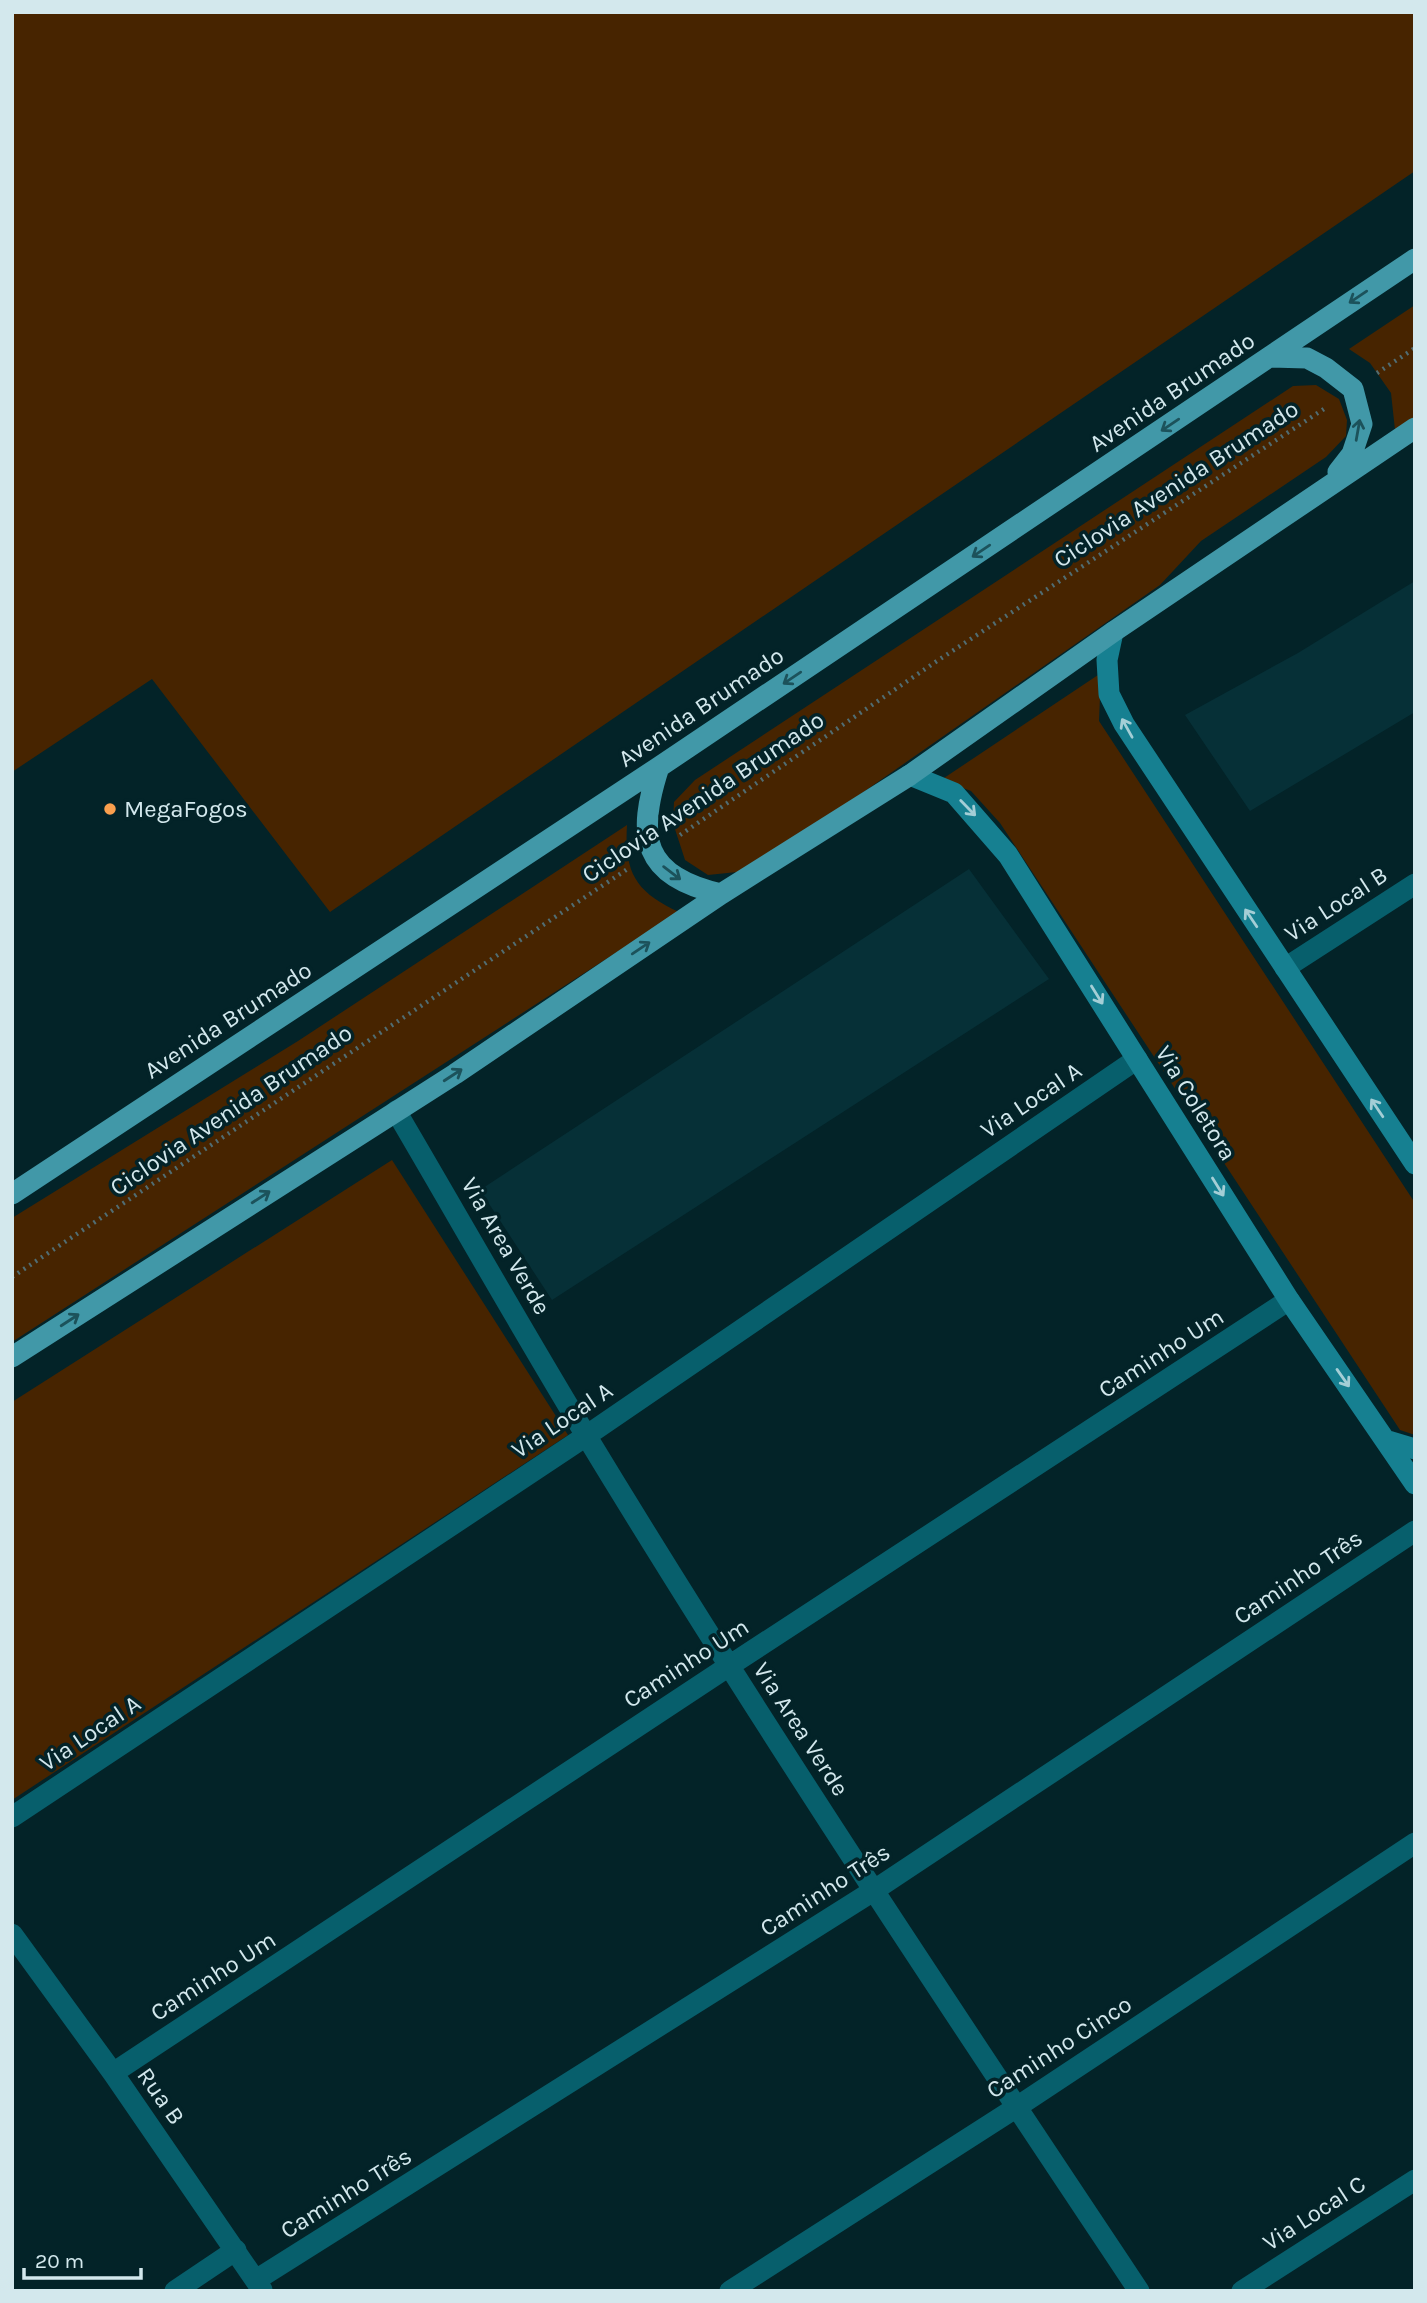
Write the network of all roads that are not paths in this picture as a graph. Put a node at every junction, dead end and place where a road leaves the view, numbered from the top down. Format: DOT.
graph roads {
  1 [pos="1415,259"];
  2 [pos="1271,357"];
  3 [pos="1415,428"];
  4 [pos="1325,487"];
  5 [pos="1113,632"];
  6 [pos="659,767"];
  7 [pos="910,775"];
  8 [pos="1415,884"];
  9 [pos="721,894"];
  10 [pos="1285,968"];
  11 [pos="1137,1059"];
  12 [pos="396,1111"];
  13 [pos="1415,1164"];
  14 [pos="12,1194"];
  15 [pos="1289,1300"];
  16 [pos="12,1357"];
  17 [pos="586,1436"];
  18 [pos="1385,1440"];
  19 [pos="1415,1449"];
  20 [pos="1415,1484"];
  21 [pos="1415,1531"];
  22 [pos="729,1666"];
  23 [pos="12,1817"];
  24 [pos="1415,1843"];
  25 [pos="873,1891"];
  26 [pos="13,1938"];
  27 [pos="113,2073"];
  28 [pos="1017,2107"];
  29 [pos="1415,2180"];
  30 [pos="236,2250"];
  31 [pos="259,2286"];
  32 [pos="175,2291"];
  33 [pos="730,2291"];
  34 [pos="1139,2291"];
  35 [pos="1242,2291"];
  1 -- 2 [label="main road, Avenida Brumado, one-way"];
  4 -- 2 [label="main road, one-way"];
  2 -- 6 [label="main road, Avenida Brumado, one-way"];
  3 -- 4 [label="main road"];
  4 -- 5 [label="main road"];
  5 -- 7 [label="main road"];
  10 -- 5 [label="street, one-way"];
  6 -- 9 [label="main road, one-way"];
  6 -- 14 [label="main road, Avenida Brumado"];
  7 -- 9 [label="main road"];
  7 -- 11 [label="street, Via Coletora, one-way"];
  8 -- 10 [label="street, Via Local B"];
  12 -- 9 [label="main road, one-way"];
  13 -- 10 [label="street, one-way"];
  11 -- 15 [label="street, Via Coletora, one-way"];
  11 -- 17 [label="street, Via Local A"];
  16 -- 12 [label="main road, one-way"];
  12 -- 17 [label="street, Via Area Verde"];
  15 -- 18 [label="street, Via Coletora, one-way"];
  15 -- 22 [label="street, Caminho Um"];
  17 -- 22 [label="street, Via Area Verde"];
  17 -- 23 [label="street, Via Local A"];
  18 -- 19 [label="street"];
  18 -- 20 [label="street, Via Coletora"];
  21 -- 25 [label="street, Caminho Três"];
  22 -- 25 [label="street, Via Area Verde"];
  22 -- 27 [label="street, Caminho Um"];
  24 -- 28 [label="street, Caminho Cinco"];
  25 -- 28 [label="street, Via Area Verde"];
  25 -- 31 [label="street, Caminho Três"];
  26 -- 27 [label="street, Rua B"];
  27 -- 30 [label="street, Rua B"];
  28 -- 33 [label="street, Caminho Cinco"];
  28 -- 34 [label="street, Via Area Verde"];
  29 -- 35 [label="street, Via Local C"];
  30 -- 31 [label="street, Rua B"];
  30 -- 32 [label="street"];
}
